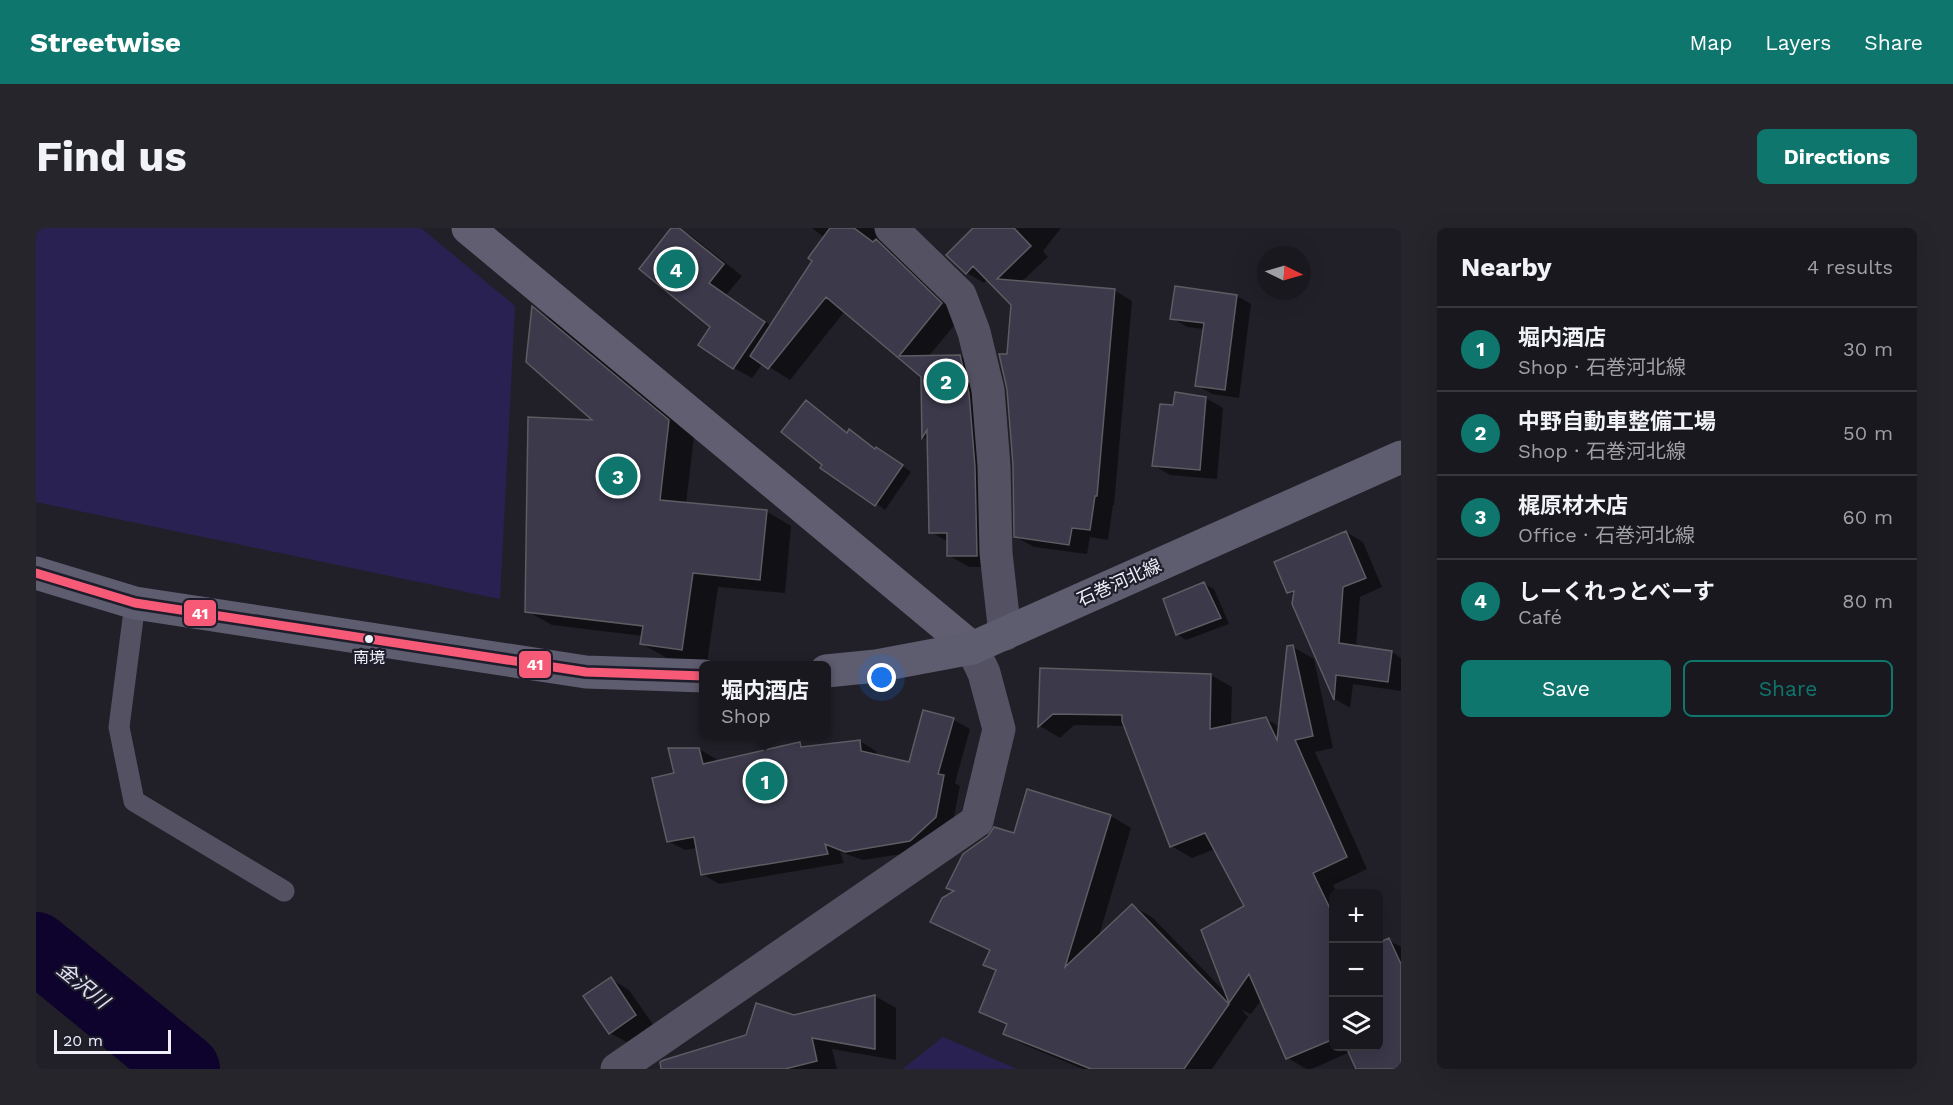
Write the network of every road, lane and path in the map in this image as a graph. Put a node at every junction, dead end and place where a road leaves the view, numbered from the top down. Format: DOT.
graph roads {
  1 [pos="468,228"];
  2 [pos="891,228"];
  3 [pos="1401,457"];
  4 [pos="36,573"];
  5 [pos="135,603"];
  6 [pos="1005,634"];
  7 [pos="972,648"];
  8 [pos="831,671"];
  9 [pos="699,676"];
  10 [pos="284,891"];
  11 [pos="617,1069"];
  1 -- 7 [label="street"];
  2 -- 6 [label="street"];
  3 -- 6 [label="main road, 石巻河北線"];
  4 -- 5 [label="main road"];
  5 -- 9 [label="main road"];
  5 -- 10 [label="lane"];
  6 -- 7 [label="main road, 石巻河北線"];
  7 -- 8 [label="main road, 石巻河北線"];
  7 -- 11 [label="street"];
}
